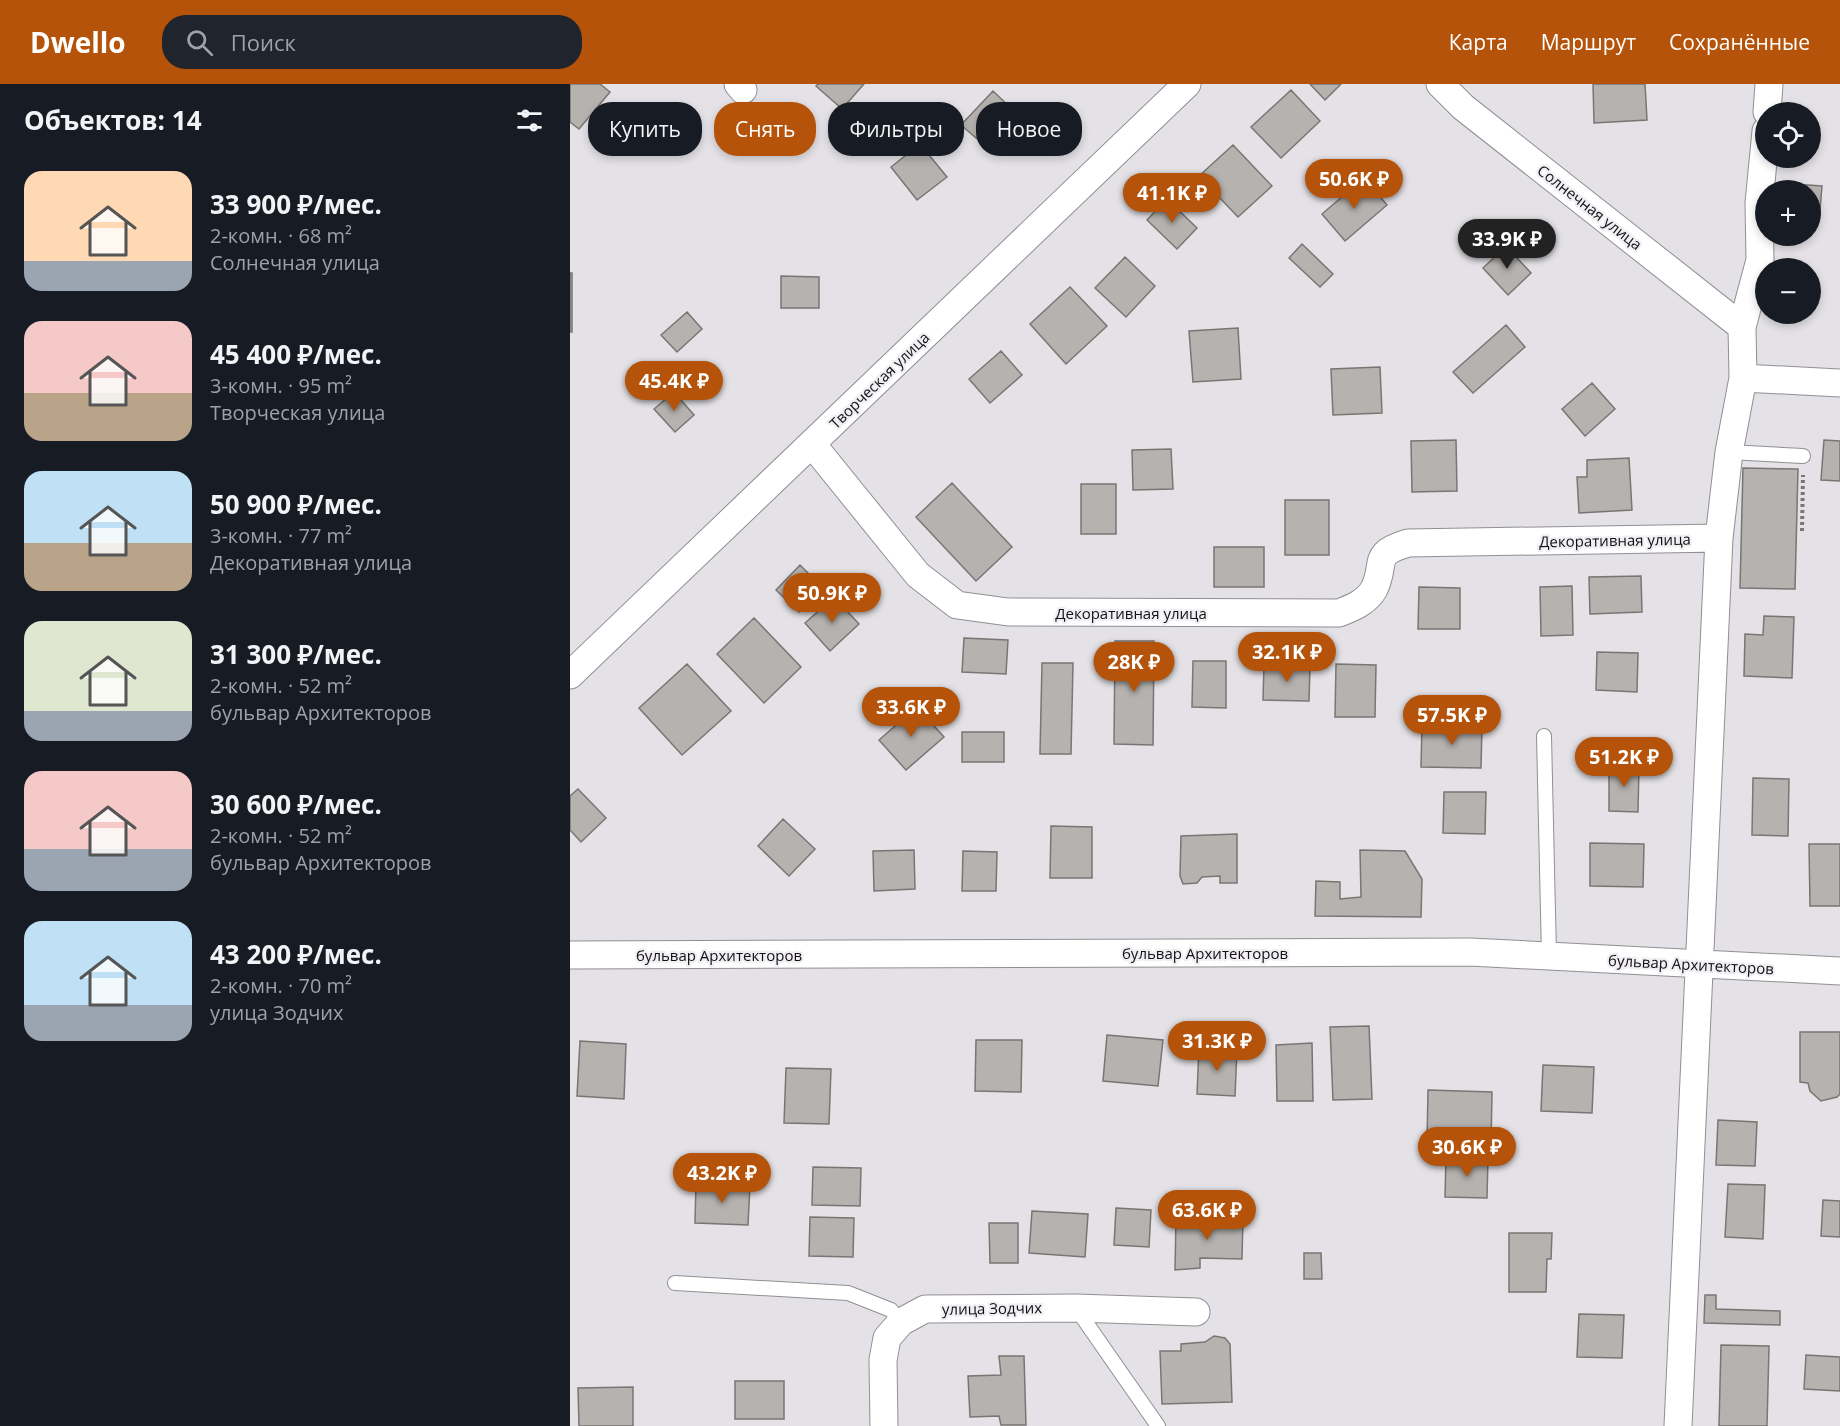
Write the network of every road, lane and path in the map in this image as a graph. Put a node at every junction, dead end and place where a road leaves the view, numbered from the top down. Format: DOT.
graph roads {
  1 [pos="1187,84"];
  2 [pos="1440,84"];
  3 [pos="1769,84"];
  4 [pos="1768,102"];
  5 [pos="1762,168"];
  6 [pos="1742,327"];
  7 [pos="1743,378"];
  8 [pos="1840,383"];
  9 [pos="812,444"];
  10 [pos="1729,452"];
  11 [pos="1803,456"];
  12 [pos="1802,531"];
  13 [pos="1719,538"];
  14 [pos="570,675"];
  15 [pos="1544,736"];
  16 [pos="570,955"];
  17 [pos="1549,956"];
  18 [pos="1700,964"];
  19 [pos="1840,971"];
  20 [pos="675,1283"];
  21 [pos="1076,1308"];
  22 [pos="1196,1312"];
  23 [pos="901,1322"];
  24 [pos="884,1426"];
  25 [pos="1158,1426"];
  26 [pos="1678,1426"];
  1 -- 9 [label="street, Творческая улица"];
  2 -- 6 [label="street, Солнечная улица"];
  3 -- 4 [label="street"];
  5 -- 6 [label="street"];
  6 -- 7 [label="street"];
  7 -- 8 [label="street"];
  7 -- 10 [label="street"];
  9 -- 13 [label="street, Декоративная улица"];
  9 -- 14 [label="street, Творческая улица"];
  10 -- 11 [label="lane"];
  10 -- 13 [label="street"];
  11 -- 12 [label="path"];
  13 -- 18 [label="street"];
  15 -- 17 [label="lane"];
  16 -- 17 [label="street, бульвар Архитекторов"];
  17 -- 18 [label="street, бульвар Архитекторов"];
  18 -- 19 [label="street, бульвар Архитекторов"];
  18 -- 26 [label="street"];
  20 -- 23 [label="lane"];
  21 -- 22 [label="street, улица Зодчих"];
  21 -- 23 [label="street, улица Зодчих"];
  21 -- 25 [label="lane"];
  23 -- 24 [label="street"];
}
